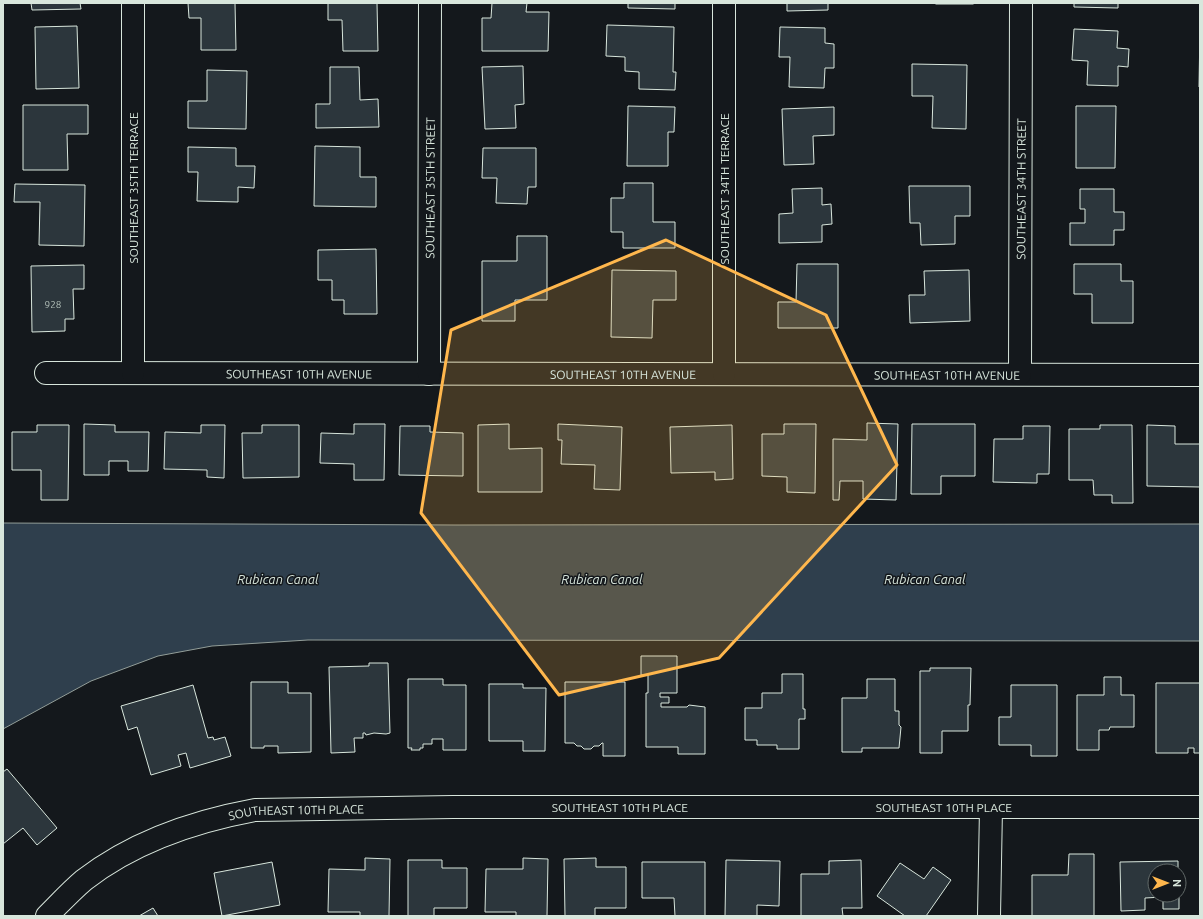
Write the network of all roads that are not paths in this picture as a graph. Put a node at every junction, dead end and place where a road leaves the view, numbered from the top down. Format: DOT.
graph roads {
  1 [pos="133,3"];
  2 [pos="430,3"];
  3 [pos="724,3"];
  4 [pos="1021,3"];
  5 [pos="46,374"];
  6 [pos="133,374"];
  7 [pos="429,374"];
  8 [pos="724,374"];
  9 [pos="1020,374"];
  10 [pos="1200,375"];
  11 [pos="1200,807"];
  12 [pos="991,808"];
  13 [pos="47,916"];
  14 [pos="989,916"];
  1 -- 6 [label="street, SOUTHEAST 35TH TERRACE"];
  2 -- 7 [label="street, SOUTHEAST 35TH STREET"];
  3 -- 8 [label="street, SOUTHEAST 34TH TERRACE"];
  4 -- 9 [label="street, SOUTHEAST 34TH STREET"];
  5 -- 6 [label="street, SOUTHEAST 10TH AVENUE"];
  6 -- 7 [label="street, SOUTHEAST 10TH AVENUE"];
  7 -- 8 [label="street, SOUTHEAST 10TH AVENUE"];
  8 -- 9 [label="street, SOUTHEAST 10TH AVENUE"];
  9 -- 10 [label="street, SOUTHEAST 10TH AVENUE"];
  11 -- 12 [label="street, SOUTHEAST 10TH PLACE"];
  12 -- 13 [label="street, SOUTHEAST 10TH PLACE"];
  12 -- 14 [label="street"];
}
